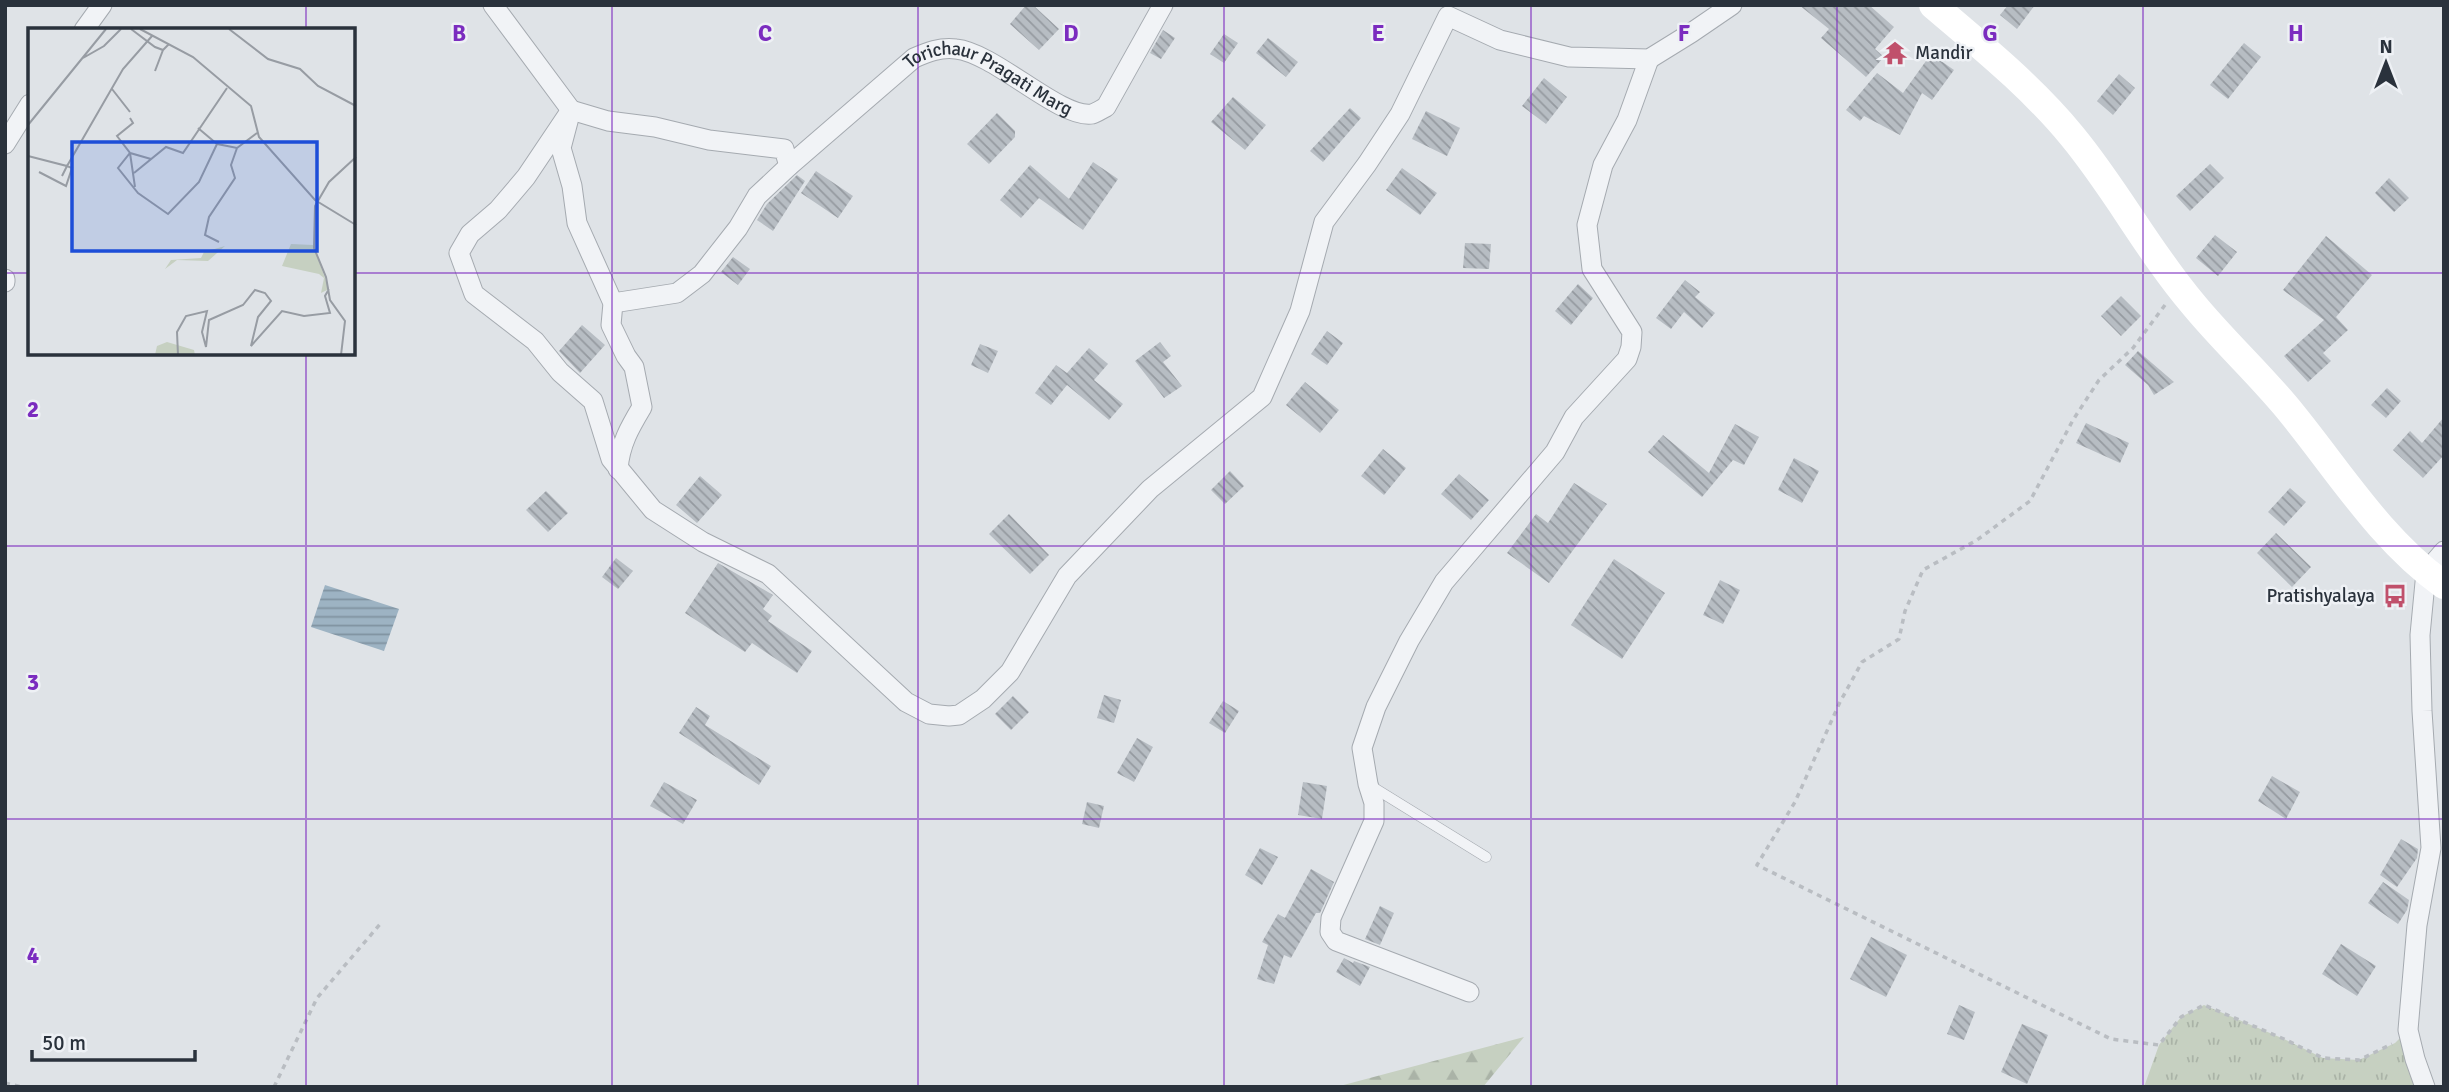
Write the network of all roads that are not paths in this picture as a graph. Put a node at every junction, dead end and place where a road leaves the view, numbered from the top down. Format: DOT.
graph roads {
  1 [pos="102,5"];
  2 [pos="493,5"];
  3 [pos="1163,5"];
  4 [pos="1732,5"];
  5 [pos="1933,5"];
  6 [pos="1441,11"];
  7 [pos="86,28"];
  8 [pos="1649,59"];
  9 [pos="28,107"];
  10 [pos="571,110"];
  11 [pos="5,145"];
  12 [pos="789,166"];
  13 [pos="613,303"];
  14 [pos="618,469"];
  15 [pos="2444,551"];
  16 [pos="2435,579"];
  17 [pos="1367,784"];
  18 [pos="1486,857"];
  19 [pos="1469,992"];
  20 [pos="2425,1087"];
  1 -- 7 [label="street"];
  2 -- 10 [label="street"];
  3 -- 12 [label="street, Torichaur Pragati Marg"];
  4 -- 8 [label="street"];
  5 -- 16 [label="main road"];
  6 -- 8 [label="street"];
  6 -- 14 [label="street"];
  8 -- 17 [label="street"];
  9 -- 11 [label="street"];
  10 -- 12 [label="street"];
  10 -- 13 [label="street"];
  10 -- 14 [label="street"];
  12 -- 13 [label="street, Torichaur Pragati Marg"];
  13 -- 14 [label="street"];
  15 -- 16 [label="street"];
  16 -- 20 [label="street"];
  17 -- 18 [label="lane"];
  17 -- 19 [label="street"];
}
